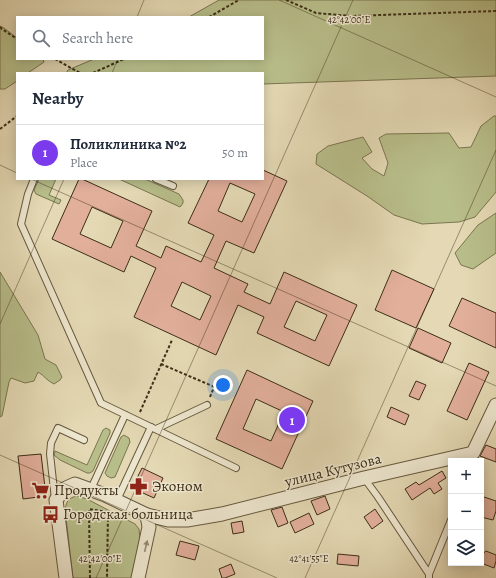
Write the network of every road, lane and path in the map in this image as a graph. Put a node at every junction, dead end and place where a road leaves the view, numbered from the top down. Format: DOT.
graph roads {
  1 [pos="239,0"];
  2 [pos="286,0"];
  3 [pos="496,11"];
  4 [pos="211,16"];
  5 [pos="0,27"];
  6 [pos="16,38"];
  7 [pos="57,60"];
  8 [pos="122,60"];
  9 [pos="78,72"];
  10 [pos="95,72"];
  11 [pos="16,117"];
  12 [pos="0,129"];
  13 [pos="34,180"];
  14 [pos="158,180"];
  15 [pos="173,186"];
  16 [pos="172,340"];
  17 [pos="161,364"];
  18 [pos="224,391"];
  19 [pos="207,405"];
  20 [pos="496,405"];
  21 [pos="125,415"];
  22 [pos="136,420"];
  23 [pos="153,428"];
  24 [pos="84,440"];
  25 [pos="472,457"];
  26 [pos="236,468"];
  27 [pos="364,478"];
  28 [pos="91,489"];
  29 [pos="56,500"];
  30 [pos="116,500"];
  31 [pos="147,515"];
  32 [pos="448,528"];
  33 [pos="429,576"];
  34 [pos="66,578"];
  35 [pos="90,578"];
  36 [pos="107,578"];
  37 [pos="138,578"];
  1 -- 4 [label="path"];
  2 -- 3 [label="path"];
  5 -- 6 [label="path"];
  7 -- 9 [label="path"];
  8 -- 10 [label="path"];
  11 -- 12 [label="path"];
  13 -- 21 [label="lane"];
  14 -- 15 [label="lane"];
  16 -- 17 [label="path"];
  17 -- 18 [label="path"];
  17 -- 22 [label="path"];
  19 -- 23 [label="lane"];
  20 -- 25 [label="street, улица Кутузова"];
  21 -- 22 [label="lane"];
  21 -- 28 [label="lane"];
  22 -- 23 [label="lane"];
  23 -- 26 [label="lane"];
  23 -- 30 [label="lane"];
  24 -- 29 [label="lane"];
  25 -- 27 [label="street, улица Кутузова"];
  27 -- 31 [label="street, улица Кутузова"];
  27 -- 33 [label="lane"];
  28 -- 29 [label="street, улица Кутузова"];
  28 -- 30 [label="street, улица Кутузова"];
  29 -- 34 [label="street"];
  30 -- 31 [label="street, улица Кутузова"];
  37 -- 31 [label="street, one-way"];
  32 -- 33 [label="lane"];
  35 -- 36 [label="path"];
}
